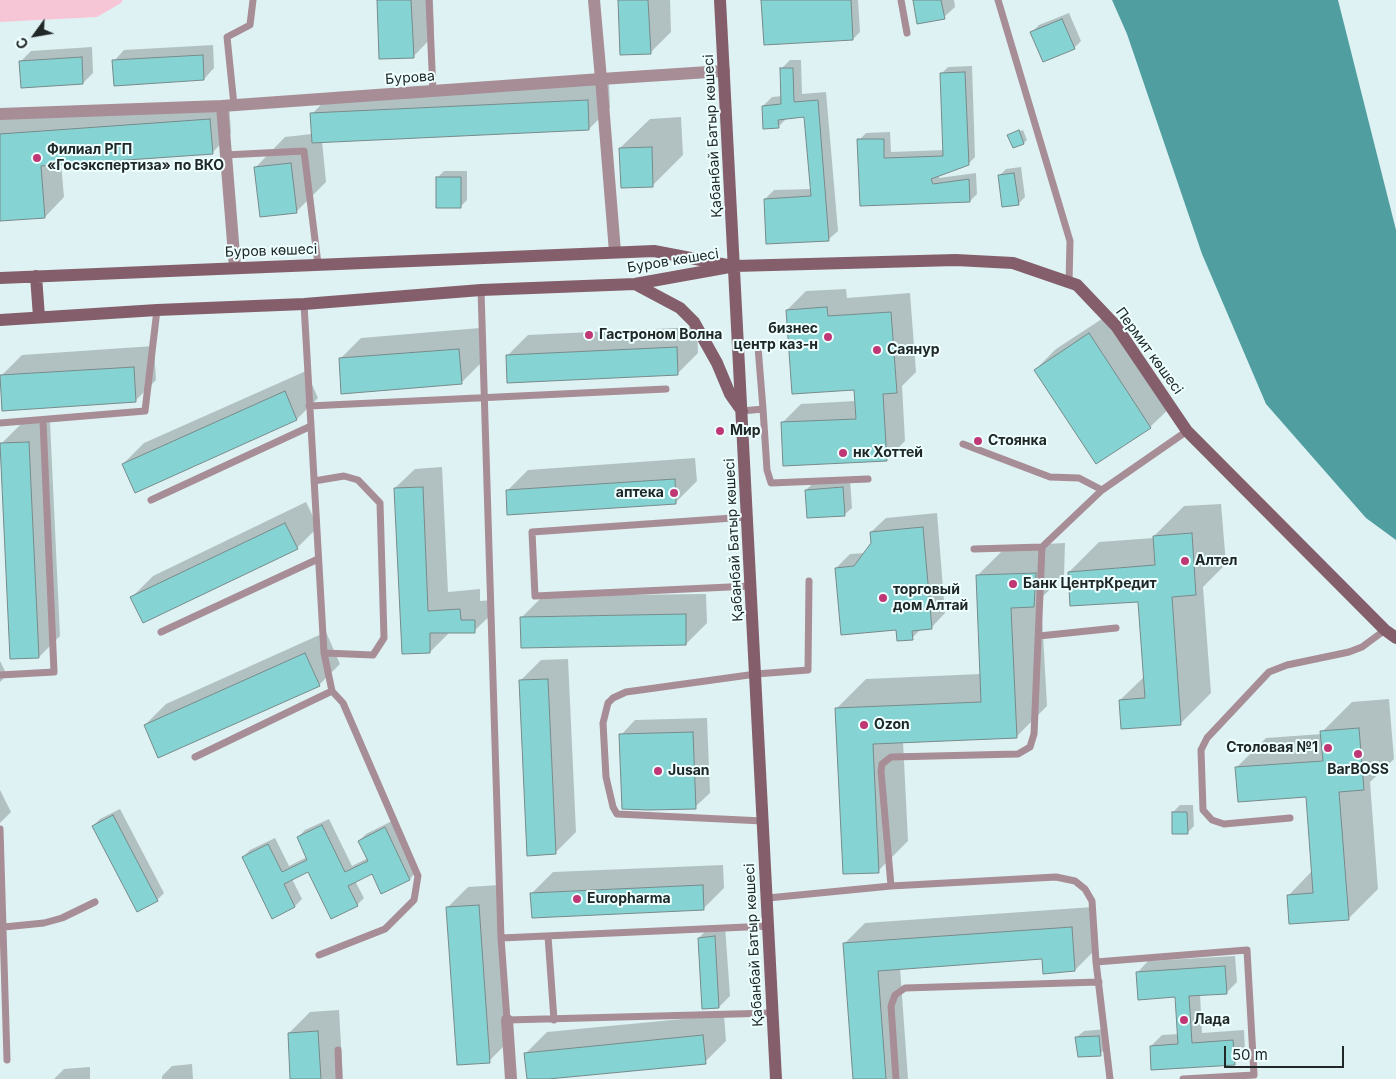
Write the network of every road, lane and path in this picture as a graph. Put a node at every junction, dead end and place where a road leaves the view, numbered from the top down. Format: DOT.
graph roads {
  1 [pos="253,0"];
  2 [pos="429,0"];
  3 [pos="594,0"];
  4 [pos="720,0"];
  5 [pos="901,0"];
  6 [pos="998,0"];
  7 [pos="907,33"];
  8 [pos="724,71"];
  9 [pos="600,80"];
  10 [pos="433,92"];
  11 [pos="228,105"];
  12 [pos="0,114"];
  13 [pos="225,155"];
  14 [pos="615,252"];
  15 [pos="318,264"];
  16 [pos="735,266"];
  17 [pos="235,267"];
  18 [pos="36,276"];
  19 [pos="0,278"];
  20 [pos="1069,282"];
  21 [pos="635,284"];
  22 [pos="481,290"];
  23 [pos="304,304"];
  24 [pos="157,310"];
  25 [pos="40,317"];
  26 [pos="0,320"];
  27 [pos="758,347"];
  28 [pos="666,389"];
  29 [pos="486,398"];
  30 [pos="309,406"];
  31 [pos="763,409"];
  32 [pos="742,411"];
  33 [pos="43,421"];
  34 [pos="0,424"];
  35 [pos="310,426"];
  36 [pos="1187,431"];
  37 [pos="963,444"];
  38 [pos="868,478"];
  39 [pos="314,481"];
  40 [pos="1102,490"];
  41 [pos="151,500"];
  42 [pos="747,517"];
  43 [pos="1042,547"];
  44 [pos="974,550"];
  45 [pos="318,559"];
  46 [pos="808,581"];
  47 [pos="751,586"];
  48 [pos="1116,628"];
  49 [pos="1385,630"];
  50 [pos="161,632"];
  51 [pos="1039,636"];
  52 [pos="1396,638"];
  53 [pos="324,653"];
  54 [pos="756,674"];
  55 [pos="0,675"];
  56 [pos="332,691"];
  57 [pos="195,757"];
  58 [pos="1290,818"];
  59 [pos="763,821"];
  60 [pos="0,829"];
  61 [pos="0,848"];
  62 [pos="891,886"];
  63 [pos="768,898"];
  64 [pos="94,902"];
  65 [pos="769,926"];
  66 [pos="4,927"];
  67 [pos="548,936"];
  68 [pos="501,938"];
  69 [pos="2,949"];
  70 [pos="319,955"];
  71 [pos="1096,962"];
  72 [pos="1099,982"];
  73 [pos="772,1013"];
  74 [pos="507,1020"];
  75 [pos="554,1020"];
  76 [pos="338,1050"];
  77 [pos="7,1060"];
  78 [pos="339,1079"];
  79 [pos="511,1079"];
  80 [pos="776,1079"];
  81 [pos="896,1079"];
  82 [pos="1110,1079"];
  83 [pos="1183,1079"];
  1 -- 11 [label="lane"];
  2 -- 10 [label="lane"];
  3 -- 9 [label="street"];
  4 -- 8 [label="main road, Қабанбай Батыр көшесі"];
  5 -- 7 [label="lane"];
  6 -- 20 [label="lane"];
  8 -- 9 [label="street, Бурова"];
  8 -- 16 [label="main road, Қабанбай Батыр көшесі"];
  9 -- 10 [label="street, Бурова"];
  9 -- 14 [label="street"];
  10 -- 11 [label="street, Бурова"];
  11 -- 12 [label="street, Бурова"];
  11 -- 13 [label="street"];
  13 -- 15 [label="lane"];
  13 -- 17 [label="street"];
  14 -- 15 [label="main road, Буров көшесі"];
  14 -- 16 [label="main road, Буров көшесі"];
  15 -- 17 [label="main road, Буров көшесі"];
  16 -- 20 [label="main road, Пермит көшесі"];
  16 -- 21 [label="main road, Буров көшесі"];
  16 -- 32 [label="main road, Қабанбай Батыр көшесі"];
  17 -- 18 [label="main road, Буров көшесі"];
  18 -- 19 [label="main road, Буров көшесі"];
  18 -- 25 [label="main road"];
  20 -- 36 [label="main road, Пермит көшесі"];
  21 -- 22 [label="main road, Буров көшесі"];
  21 -- 32 [label="main road"];
  22 -- 23 [label="main road, Буров көшесі"];
  22 -- 29 [label="lane"];
  23 -- 24 [label="main road, Буров көшесі"];
  23 -- 30 [label="lane"];
  24 -- 25 [label="main road, Буров көшесі"];
  24 -- 33 [label="lane"];
  25 -- 26 [label="main road, Буров көшесі"];
  27 -- 31 [label="lane"];
  28 -- 29 [label="lane"];
  29 -- 30 [label="lane"];
  29 -- 68 [label="lane"];
  30 -- 35 [label="lane"];
  31 -- 32 [label="lane"];
  31 -- 38 [label="lane"];
  32 -- 42 [label="main road, Қабанбай Батыр көшесі"];
  33 -- 34 [label="lane"];
  33 -- 55 [label="lane"];
  35 -- 39 [label="lane"];
  35 -- 41 [label="lane"];
  36 -- 40 [label="lane"];
  36 -- 49 [label="main road, Пермит көшесі"];
  37 -- 40 [label="lane"];
  39 -- 45 [label="lane"];
  39 -- 53 [label="lane"];
  40 -- 43 [label="lane"];
  42 -- 47 [label="main road, Қабанбай Батыр көшесі"];
  42 -- 47 [label="lane"];
  43 -- 44 [label="lane"];
  43 -- 51 [label="lane"];
  45 -- 50 [label="lane"];
  45 -- 53 [label="lane"];
  46 -- 54 [label="lane"];
  47 -- 54 [label="main road, Қабанбай Батыр көшесі"];
  48 -- 51 [label="lane"];
  49 -- 52 [label="main road, Пермит көшесі"];
  49 -- 58 [label="lane"];
  51 -- 62 [label="lane"];
  53 -- 56 [label="lane"];
  54 -- 59 [label="main road, Қабанбай Батыр көшесі"];
  54 -- 59 [label="lane"];
  56 -- 57 [label="lane"];
  56 -- 70 [label="lane"];
  59 -- 63 [label="main road, Қабанбай Батыр көшесі"];
  60 -- 61 [label="lane"];
  61 -- 66 [label="lane"];
  62 -- 63 [label="lane"];
  62 -- 71 [label="lane"];
  63 -- 65 [label="main road, Қабанбай Батыр көшесі"];
  64 -- 66 [label="lane"];
  65 -- 67 [label="lane"];
  65 -- 73 [label="main road, Қабанбай Батыр көшесі"];
  66 -- 69 [label="lane"];
  67 -- 68 [label="lane"];
  67 -- 75 [label="lane"];
  68 -- 74 [label="lane"];
  69 -- 77 [label="lane"];
  71 -- 72 [label="lane"];
  71 -- 83 [label="lane"];
  72 -- 81 [label="lane"];
  72 -- 82 [label="lane"];
  73 -- 75 [label="lane"];
  73 -- 80 [label="main road, Қабанбай Батыр көшесі"];
  74 -- 75 [label="lane"];
  74 -- 79 [label="street"];
  76 -- 78 [label="lane"];
}
